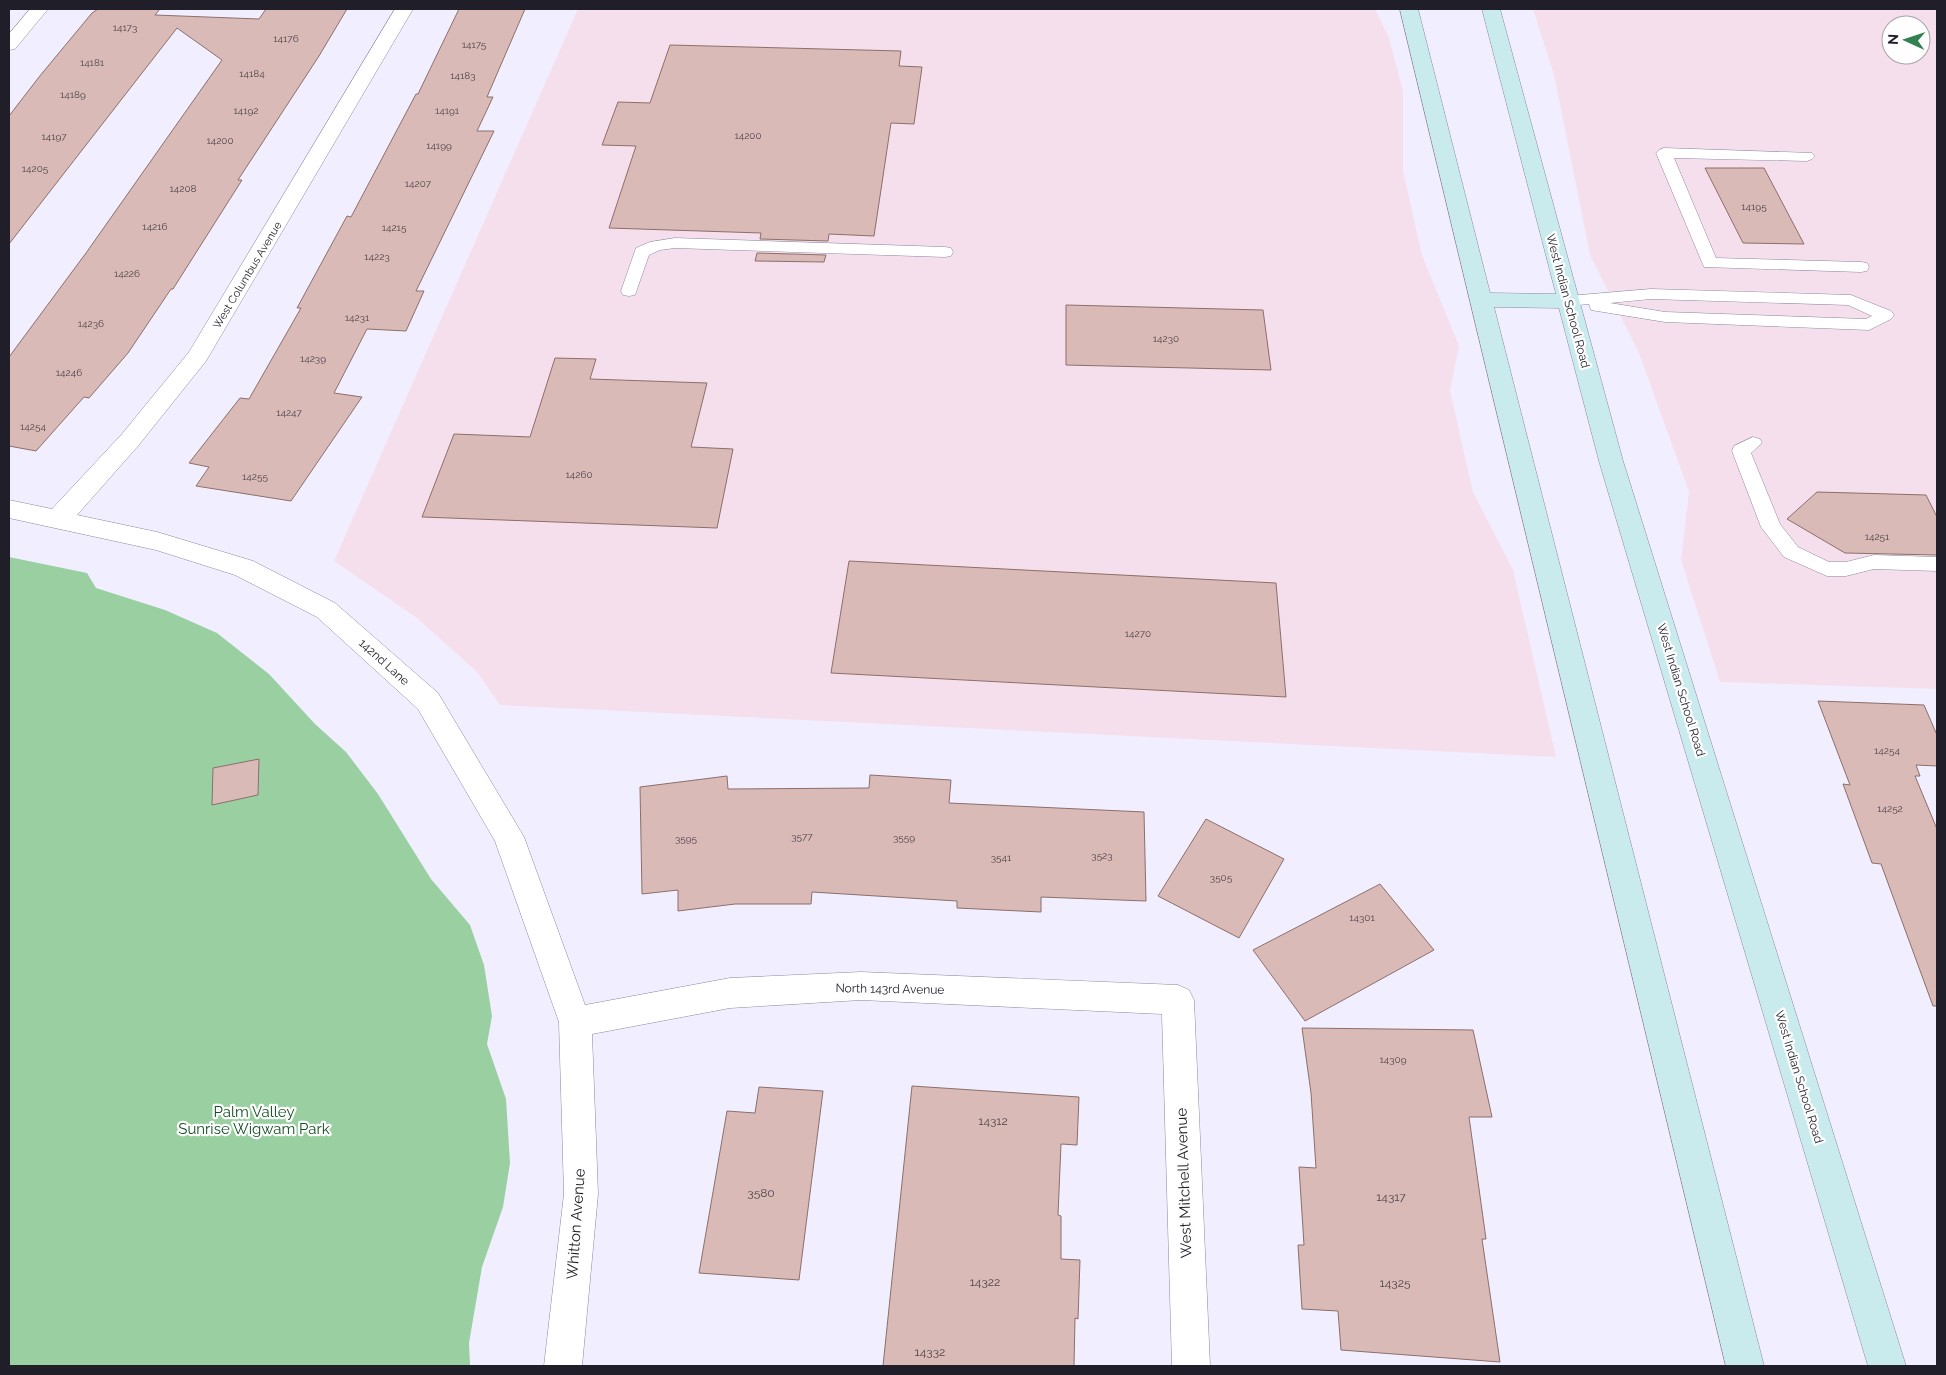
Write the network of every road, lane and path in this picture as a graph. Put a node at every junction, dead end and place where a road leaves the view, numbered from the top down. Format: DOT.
graph roads {
  1 [pos="39,9"];
  2 [pos="404,9"];
  3 [pos="1409,9"];
  4 [pos="1491,9"];
  5 [pos="9,45"];
  6 [pos="1808,156"];
  7 [pos="945,252"];
  8 [pos="1861,267"];
  9 [pos="629,291"];
  10 [pos="1480,300"];
  11 [pos="1568,302"];
  12 [pos="1753,443"];
  13 [pos="9,509"];
  14 [pos="58,518"];
  15 [pos="1937,564"];
  16 [pos="1178,1000"];
  17 [pos="575,1022"];
  18 [pos="563,1366"];
  19 [pos="1191,1366"];
  20 [pos="1745,1366"];
  21 [pos="1888,1366"];
  1 -- 5 [label="street"];
  2 -- 14 [label="street, West Columbus Avenue"];
  3 -- 10 [label="main road"];
  4 -- 11 [label="main road, West Indian School Road"];
  6 -- 8 [label="lane"];
  7 -- 9 [label="lane"];
  10 -- 11 [label="main road"];
  10 -- 20 [label="main road"];
  11 -- 11 [label="lane"];
  11 -- 21 [label="main road, West Indian School Road"];
  12 -- 15 [label="lane"];
  13 -- 14 [label="street, 142nd Lane"];
  14 -- 17 [label="street, 142nd Lane"];
  16 -- 17 [label="street, North 143rd Avenue"];
  16 -- 19 [label="street, West Mitchell Avenue"];
  17 -- 18 [label="street, Whitton Avenue"];
}
